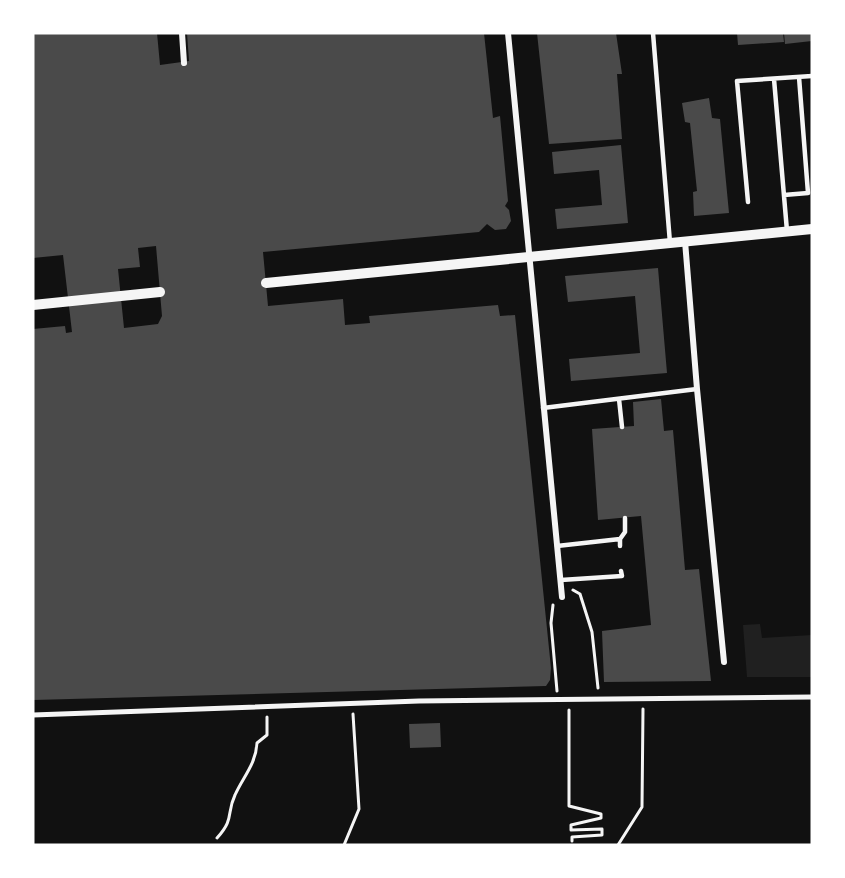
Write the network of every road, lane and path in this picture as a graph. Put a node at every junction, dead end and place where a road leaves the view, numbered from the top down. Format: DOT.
graph roads {
  1 [pos="182,33"];
  2 [pos="508,33"];
  3 [pos="653,33"];
  4 [pos="184,63"];
  5 [pos="812,76"];
  6 [pos="798,77"];
  7 [pos="774,79"];
  8 [pos="784,195"];
  9 [pos="748,202"];
  10 [pos="812,229"];
  11 [pos="787,231"];
  12 [pos="685,241"];
  13 [pos="670,243"];
  14 [pos="531,257"];
  15 [pos="266,283"];
  16 [pos="160,292"];
  17 [pos="33,305"];
  18 [pos="697,388"];
  19 [pos="619,399"];
  20 [pos="543,408"];
  21 [pos="622,427"];
  22 [pos="625,518"];
  23 [pos="620,539"];
  24 [pos="557,546"];
  25 [pos="620,546"];
  26 [pos="621,571"];
  27 [pos="561,582"];
  28 [pos="562,597"];
  29 [pos="724,662"];
  30 [pos="812,697"];
  31 [pos="643,698"];
  32 [pos="558,699"];
  33 [pos="569,699"];
  34 [pos="599,699"];
  35 [pos="352,703"];
  36 [pos="267,706"];
  37 [pos="33,715"];
  38 [pos="217,838"];
  39 [pos="572,841"];
  40 [pos="344,845"];
  41 [pos="618,845"];
  1 -- 4 [label="street"];
  2 -- 14 [label="street"];
  3 -- 13 [label="lane"];
  5 -- 6 [label="lane"];
  6 -- 7 [label="lane"];
  6 -- 8 [label="lane"];
  7 -- 8 [label="lane"];
  7 -- 9 [label="lane"];
  8 -- 11 [label="lane"];
  10 -- 11 [label="street"];
  11 -- 12 [label="street"];
  12 -- 13 [label="street"];
  12 -- 18 [label="street"];
  13 -- 14 [label="street"];
  14 -- 15 [label="street"];
  14 -- 20 [label="street"];
  16 -- 17 [label="street"];
  18 -- 19 [label="lane"];
  18 -- 29 [label="street"];
  19 -- 20 [label="lane"];
  19 -- 21 [label="lane"];
  20 -- 24 [label="street"];
  22 -- 23 [label="lane"];
  23 -- 24 [label="lane"];
  23 -- 25 [label="lane"];
  24 -- 27 [label="street"];
  26 -- 27 [label="lane"];
  27 -- 28 [label="street"];
  27 -- 32 [label="path"];
  27 -- 34 [label="path"];
  30 -- 31 [label="street"];
  31 -- 34 [label="street"];
  31 -- 41 [label="path"];
  32 -- 33 [label="street"];
  32 -- 35 [label="street"];
  33 -- 34 [label="street"];
  33 -- 39 [label="path"];
  35 -- 36 [label="street"];
  35 -- 40 [label="path"];
  36 -- 37 [label="street"];
  36 -- 38 [label="path"];
}
